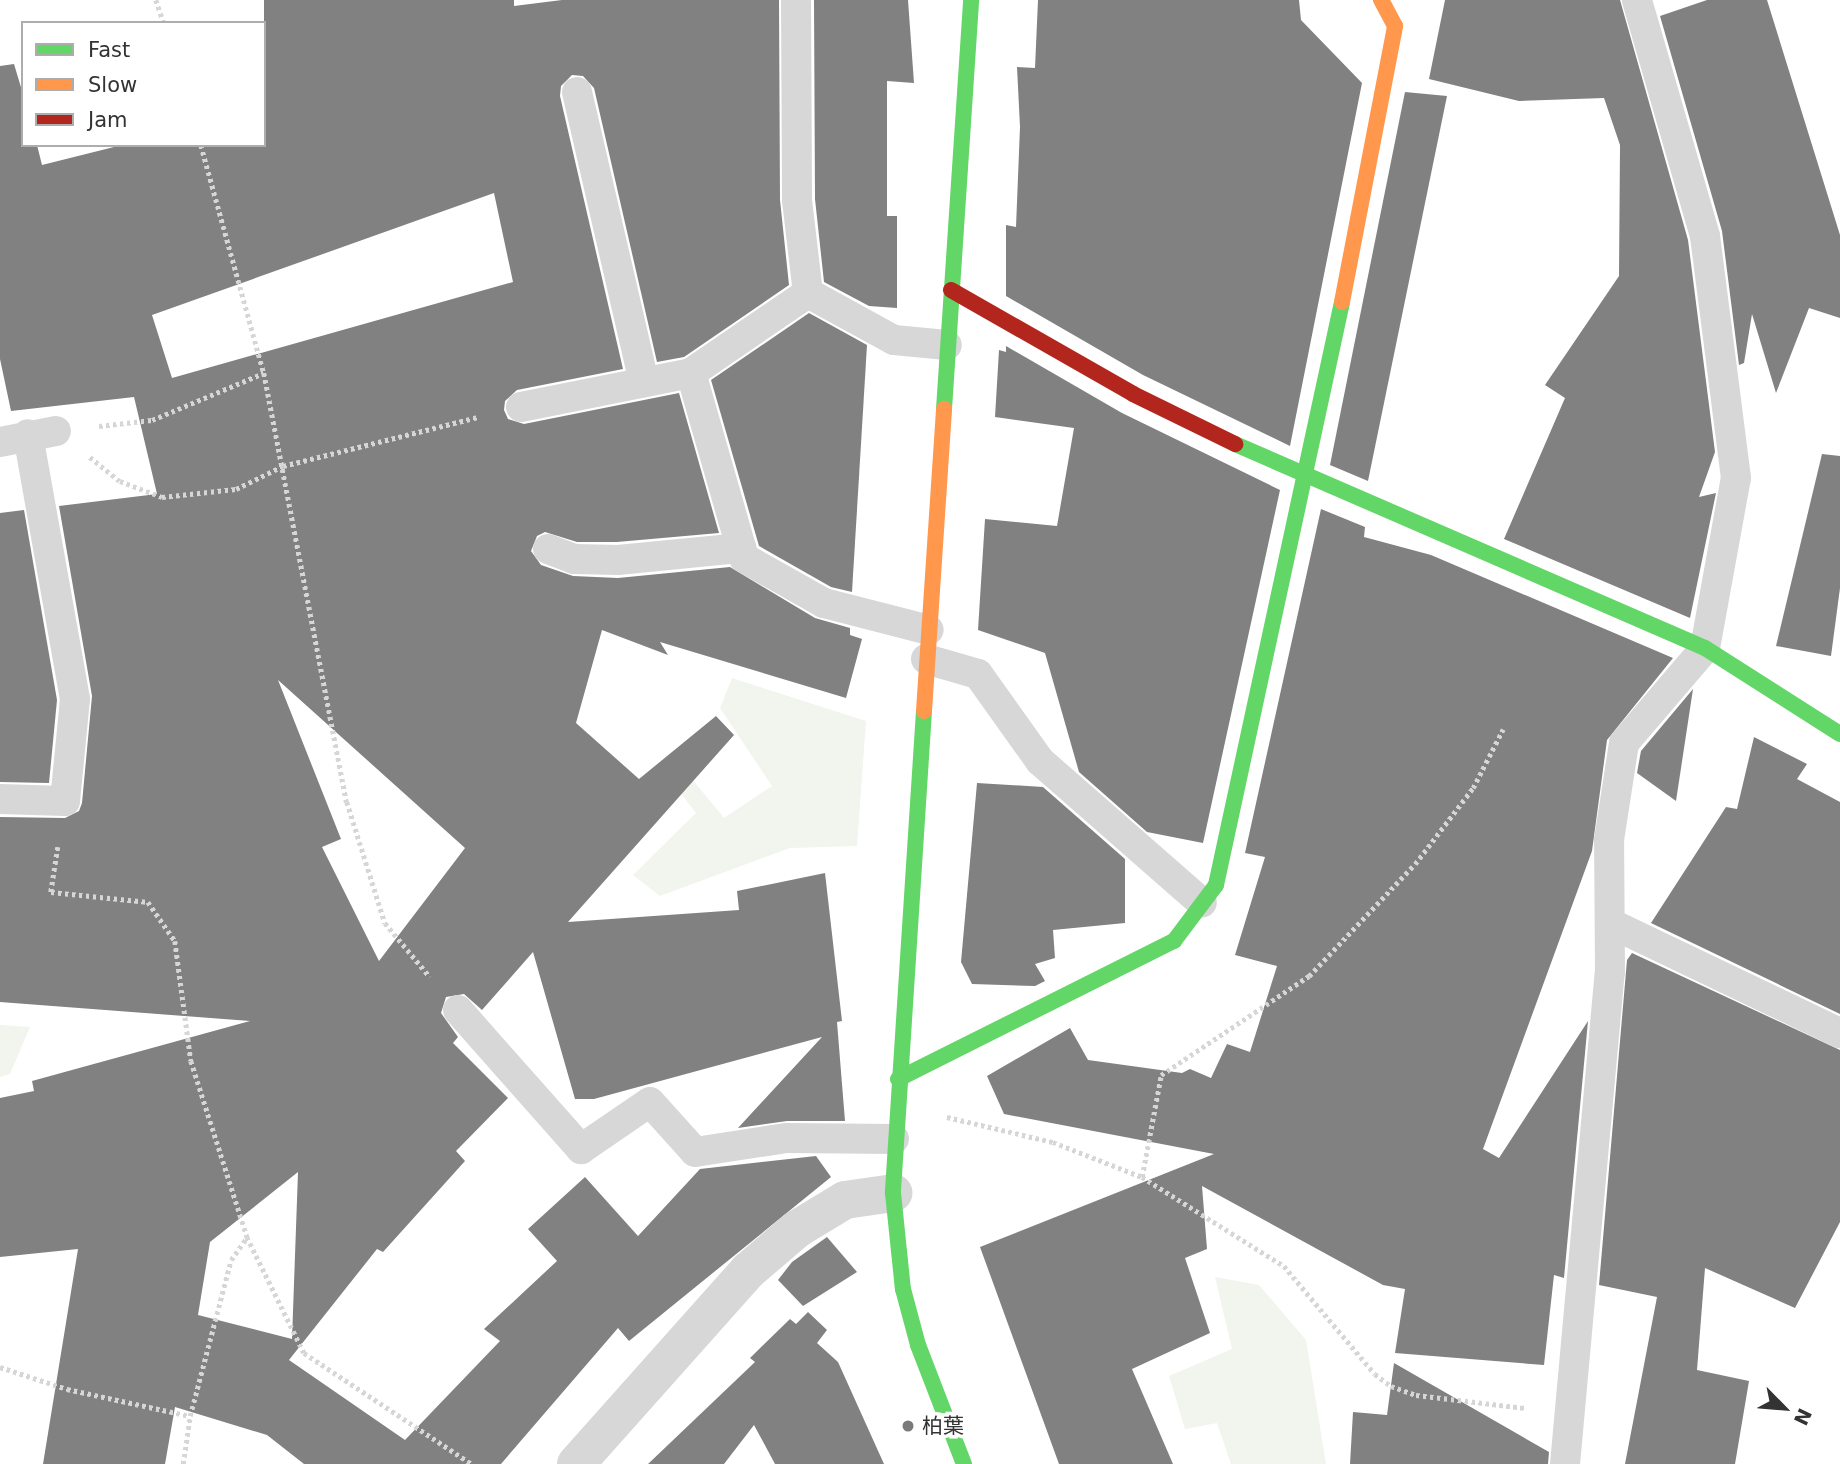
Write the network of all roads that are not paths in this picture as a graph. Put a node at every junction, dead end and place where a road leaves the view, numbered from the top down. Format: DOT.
graph roads {
  1 [pos="796,0"];
  2 [pos="971,0"];
  3 [pos="1381,0"];
  4 [pos="1637,0"];
  5 [pos="577,92"];
  6 [pos="951,290"];
  7 [pos="807,293"];
  8 [pos="947,345"];
  9 [pos="691,373"];
  10 [pos="644,382"];
  11 [pos="521,407"];
  12 [pos="28,435"];
  13 [pos="1305,478"];
  14 [pos="741,548"];
  15 [pos="548,549"];
  16 [pos="927,645"];
  17 [pos="1704,648"];
  18 [pos="1840,734"];
  19 [pos="0,799"];
  20 [pos="1202,903"];
  21 [pos="1610,923"];
  22 [pos="458,1010"];
  23 [pos="1840,1032"];
  24 [pos="898,1079"];
  25 [pos="894,1139"];
  26 [pos="893,1192"];
  27 [pos="576,1464"];
  28 [pos="964,1464"];
  29 [pos="1565,1464"];
  1 -- 7 [label="lane"];
  2 -- 6 [label="street"];
  3 -- 13 [label="street"];
  4 -- 17 [label="lane"];
  5 -- 10 [label="lane"];
  6 -- 8 [label="street"];
  6 -- 13 [label="street"];
  7 -- 8 [label="lane"];
  7 -- 9 [label="lane"];
  8 -- 16 [label="street"];
  9 -- 10 [label="lane"];
  9 -- 14 [label="lane"];
  10 -- 11 [label="lane"];
  12 -- 19 [label="lane"];
  13 -- 17 [label="street"];
  13 -- 20 [label="street"];
  14 -- 15 [label="lane"];
  14 -- 16 [label="lane"];
  16 -- 20 [label="lane"];
  16 -- 24 [label="street"];
  17 -- 18 [label="street"];
  17 -- 21 [label="lane"];
  20 -- 24 [label="street"];
  21 -- 23 [label="lane"];
  21 -- 29 [label="lane"];
  22 -- 25 [label="lane"];
  24 -- 25 [label="street"];
  25 -- 26 [label="street"];
  26 -- 27 [label="street"];
  26 -- 28 [label="street"];
}
